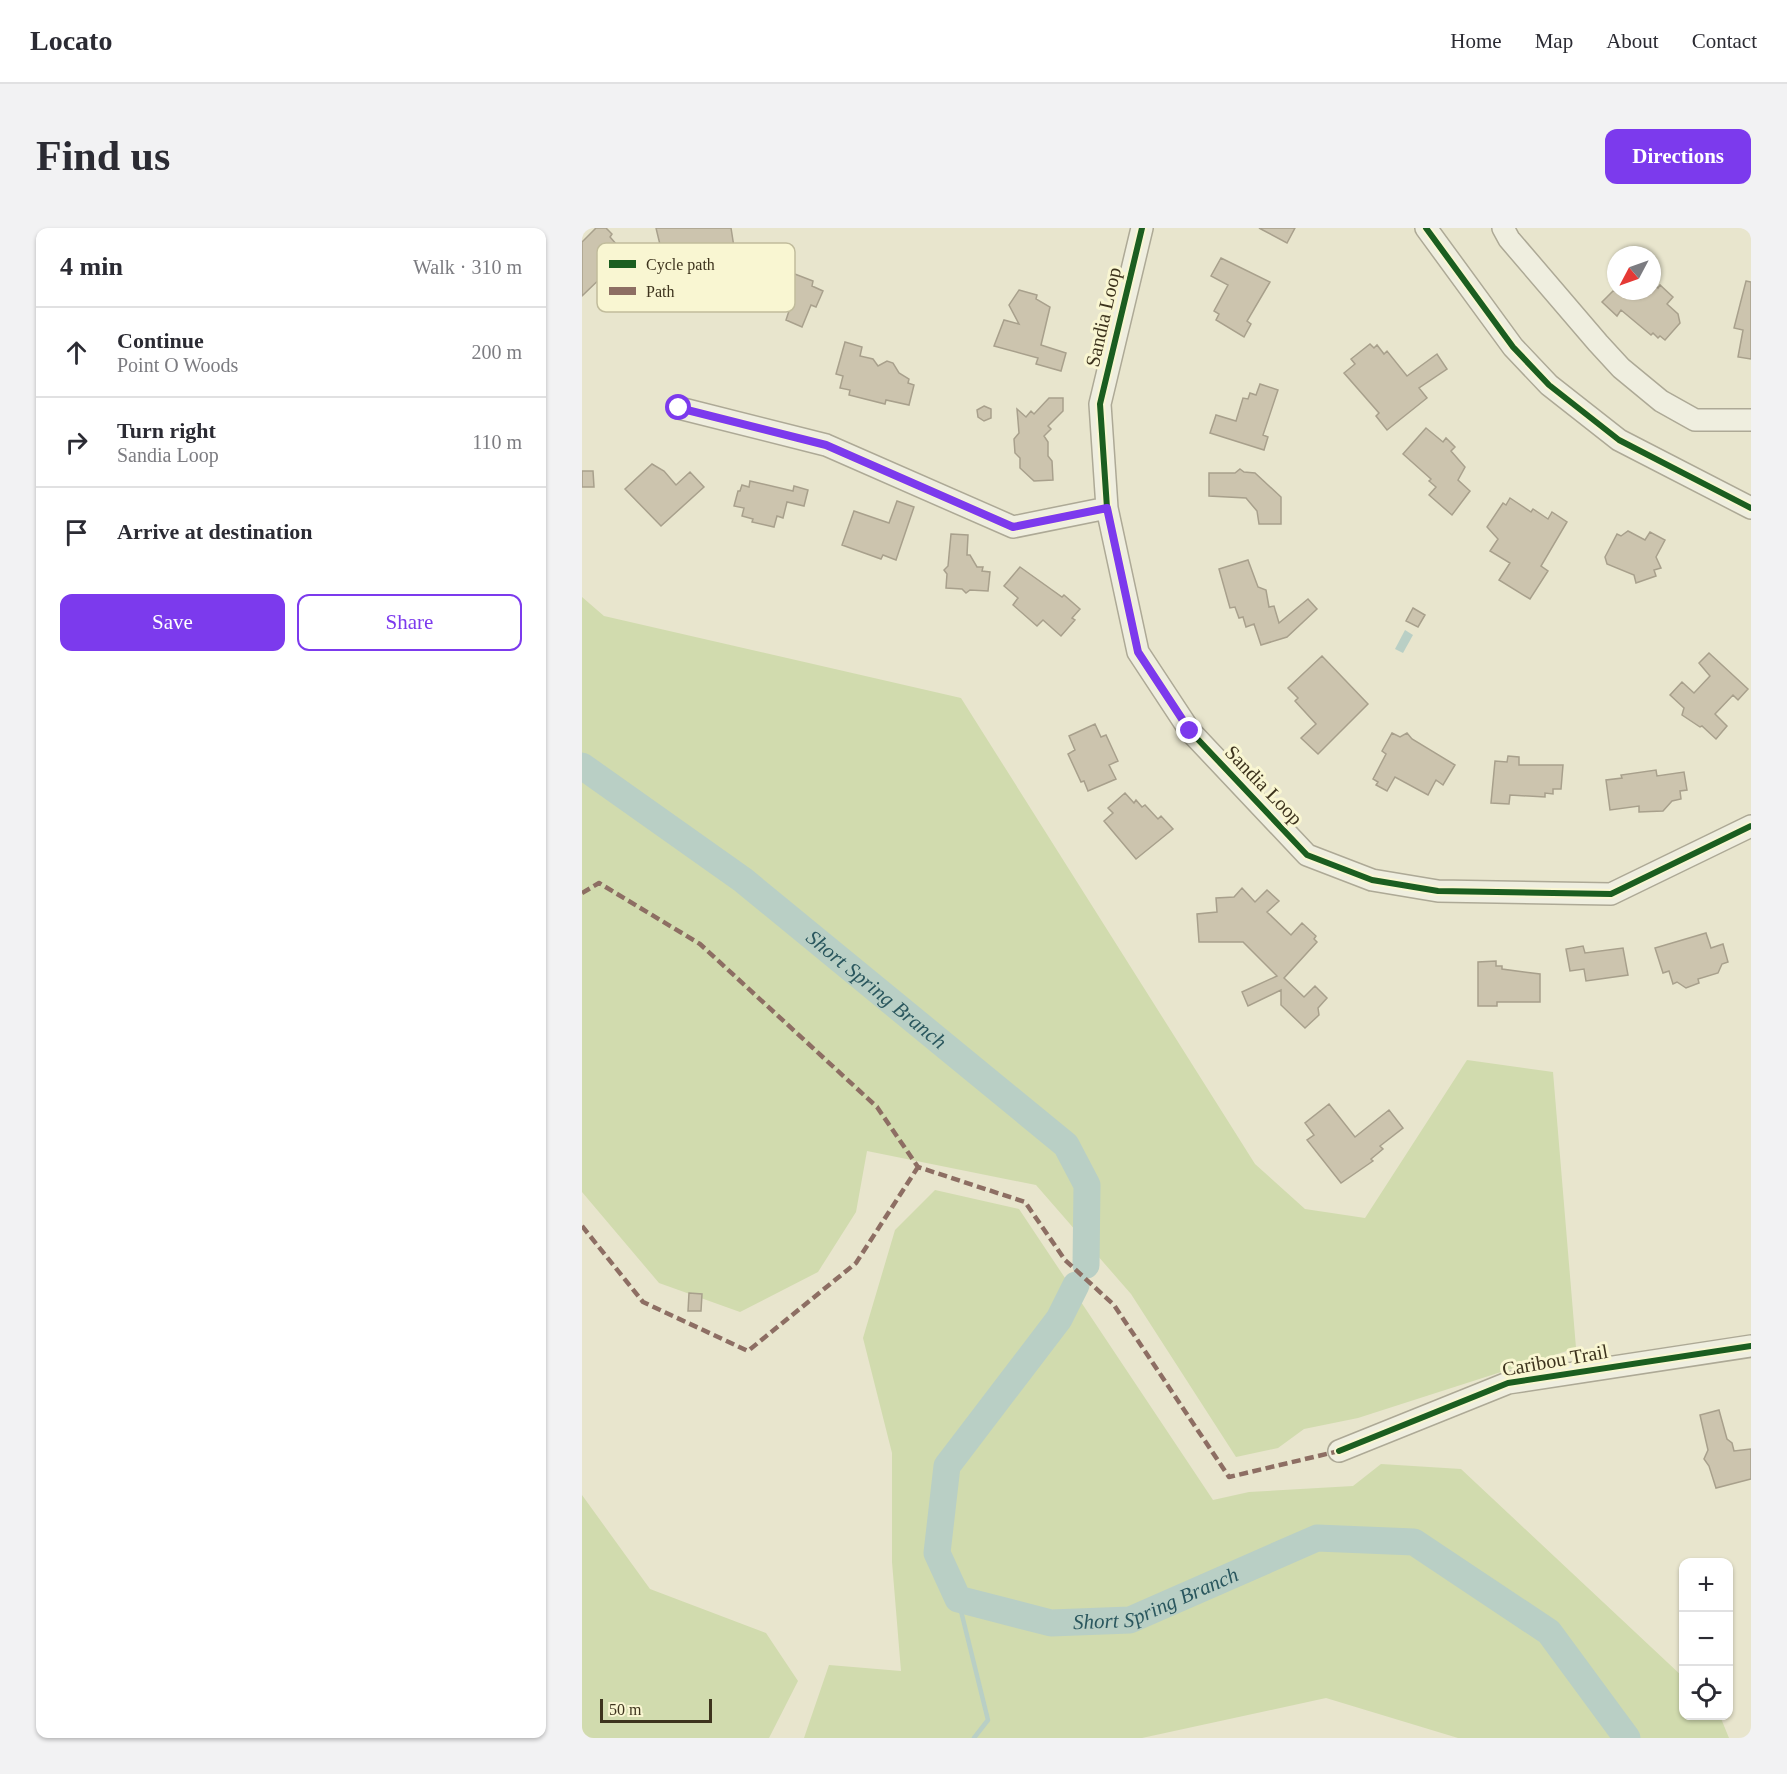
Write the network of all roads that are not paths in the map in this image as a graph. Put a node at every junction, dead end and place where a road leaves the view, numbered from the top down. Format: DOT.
graph roads {
  1 [pos="1142,228"];
  2 [pos="1426,228"];
  3 [pos="1503,228"];
  4 [pos="679,408"];
  5 [pos="1751,420"];
  6 [pos="1107,508"];
  7 [pos="1751,508"];
  8 [pos="1751,826"];
  9 [pos="1751,1346"];
  10 [pos="1339,1451"];
  1 -- 6 [label="street, Sandia Loop"];
  2 -- 7 [label="street"];
  3 -- 5 [label="street"];
  4 -- 6 [label="street"];
  6 -- 8 [label="street, Sandia Loop"];
  9 -- 10 [label="street, Caribou Trail"];
}
